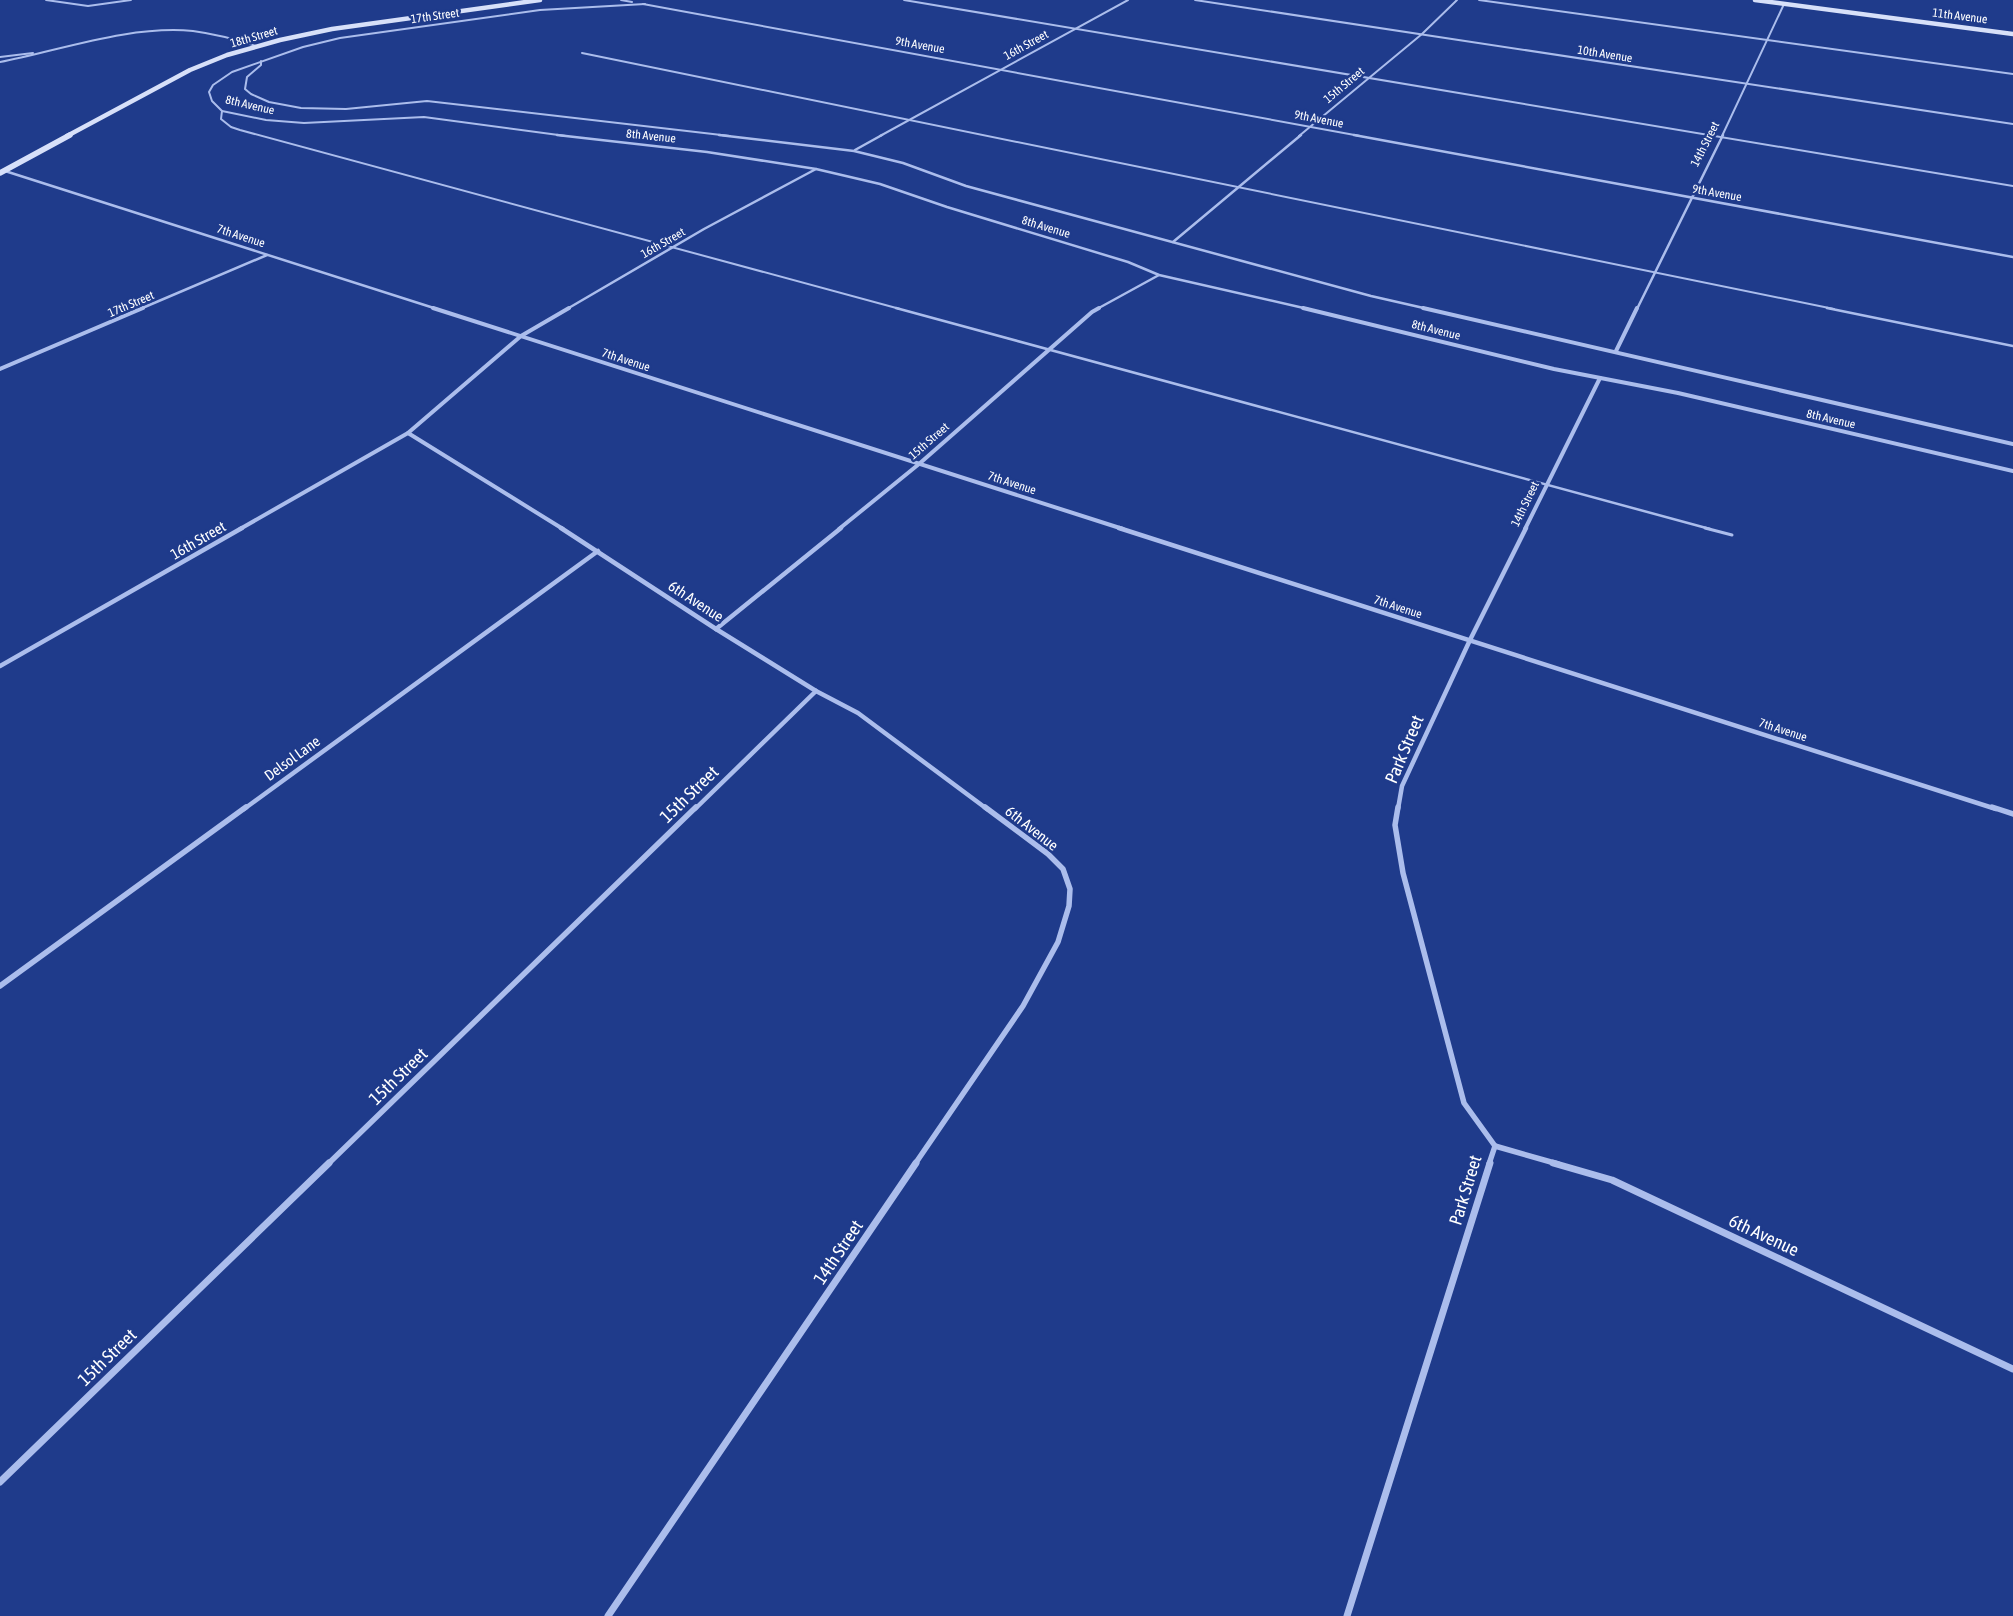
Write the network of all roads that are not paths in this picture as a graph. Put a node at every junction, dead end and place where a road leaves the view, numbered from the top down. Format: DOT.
graph roads {
  1 [pos="46,0"];
  2 [pos="130,0"];
  3 [pos="540,0"];
  4 [pos="621,0"];
  5 [pos="904,0"];
  6 [pos="1128,0"];
  7 [pos="1195,0"];
  8 [pos="1457,0"];
  9 [pos="1480,0"];
  10 [pos="1755,0"];
  11 [pos="1785,2"];
  12 [pos="645,4"];
  13 [pos="1076,29"];
  14 [pos="1422,34"];
  15 [pos="2013,34"];
  16 [pos="1768,40"];
  17 [pos="256,46"];
  18 [pos="56,50"];
  19 [pos="582,53"];
  20 [pos="0,56"];
  21 [pos="261,61"];
  22 [pos="0,62"];
  23 [pos="1002,69"];
  24 [pos="2013,74"];
  25 [pos="1370,78"];
  26 [pos="1748,84"];
  27 [pos="222,111"];
  28 [pos="911,120"];
  29 [pos="2013,124"];
  30 [pos="1312,126"];
  31 [pos="1722,136"];
  32 [pos="854,151"];
  33 [pos="816,169"];
  34 [pos="3,172"];
  35 [pos="2013,186"];
  36 [pos="1240,187"];
  37 [pos="1691,198"];
  38 [pos="1173,242"];
  39 [pos="674,248"];
  40 [pos="268,255"];
  41 [pos="2013,257"];
  42 [pos="1655,272"];
  43 [pos="1159,275"];
  44 [pos="520,336"];
  45 [pos="2013,346"];
  46 [pos="1048,350"];
  47 [pos="1616,351"];
  48 [pos="0,369"];
  49 [pos="1600,378"];
  50 [pos="408,433"];
  51 [pos="2013,444"];
  52 [pos="919,464"];
  53 [pos="2013,472"];
  54 [pos="1546,486"];
  55 [pos="1732,535"];
  56 [pos="598,550"];
  57 [pos="716,629"];
  58 [pos="1470,640"];
  59 [pos="0,666"];
  60 [pos="816,691"];
  61 [pos="2013,814"];
  62 [pos="1071,894"];
  63 [pos="0,986"];
  64 [pos="1495,1146"];
  65 [pos="2013,1369"];
  66 [pos="0,1482"];
  67 [pos="608,1616"];
  68 [pos="1347,1616"];
  1 -- 2 [label="street"];
  3 -- 17 [label="main road, 18th Street"];
  4 -- 12 [label="street, 9th Avenue"];
  5 -- 13 [label="lane"];
  6 -- 13 [label="street, 16th Street"];
  7 -- 14 [label="street, 10th Avenue"];
  8 -- 14 [label="street, 15th Street"];
  9 -- 16 [label="lane"];
  10 -- 11 [label="main road, 11th Avenue"];
  11 -- 15 [label="main road, 11th Avenue"];
  11 -- 16 [label="street, 14th Street"];
  12 -- 21 [label="street, 17th Street"];
  12 -- 23 [label="street, 9th Avenue"];
  13 -- 23 [label="street, 16th Street"];
  13 -- 25 [label="lane"];
  14 -- 25 [label="street, 15th Street"];
  14 -- 26 [label="street, 10th Avenue"];
  16 -- 24 [label="lane"];
  16 -- 26 [label="street, 14th Street"];
  17 -- 18 [label="street"];
  17 -- 34 [label="main road, 18th Street"];
  18 -- 20 [label="street"];
  18 -- 22 [label="street"];
  19 -- 28 [label="lane"];
  21 -- 27 [label="street, 8th Avenue"];
  21 -- 32 [label="street, 8th Avenue"];
  23 -- 28 [label="street, 16th Street"];
  23 -- 30 [label="street, 9th Avenue"];
  25 -- 30 [label="street, 15th Street"];
  25 -- 31 [label="lane"];
  26 -- 29 [label="street, 10th Avenue"];
  26 -- 31 [label="street, 14th Street"];
  27 -- 33 [label="street, 8th Avenue"];
  27 -- 39 [label="lane"];
  28 -- 32 [label="street, 16th Street"];
  28 -- 36 [label="lane"];
  30 -- 36 [label="street, 15th Street"];
  30 -- 37 [label="street, 9th Avenue"];
  31 -- 35 [label="lane"];
  31 -- 37 [label="street, 14th Street"];
  32 -- 38 [label="street, 8th Avenue"];
  33 -- 39 [label="street, 16th Street"];
  33 -- 43 [label="street, 8th Avenue"];
  34 -- 40 [label="street, 7th Avenue"];
  36 -- 38 [label="street, 15th Street"];
  36 -- 42 [label="lane"];
  37 -- 41 [label="street, 9th Avenue"];
  37 -- 42 [label="street, 14th Street"];
  38 -- 47 [label="street, 8th Avenue"];
  39 -- 44 [label="street, 16th Street"];
  39 -- 46 [label="lane"];
  40 -- 44 [label="street, 7th Avenue"];
  40 -- 48 [label="street, 17th Street"];
  42 -- 45 [label="lane"];
  42 -- 47 [label="street, 14th Street"];
  43 -- 46 [label="street, 15th Street"];
  43 -- 49 [label="street, 8th Avenue"];
  44 -- 50 [label="street"];
  44 -- 52 [label="street, 7th Avenue"];
  46 -- 52 [label="street, 15th Street"];
  46 -- 54 [label="lane"];
  47 -- 51 [label="street, 8th Avenue"];
  49 -- 53 [label="street, 8th Avenue"];
  49 -- 54 [label="street, 14th Street"];
  50 -- 56 [label="street, 6th Avenue"];
  50 -- 59 [label="street, 16th Street"];
  52 -- 57 [label="street, 15th Street"];
  52 -- 58 [label="street, 7th Avenue"];
  54 -- 55 [label="lane"];
  54 -- 58 [label="street, 14th Street"];
  56 -- 57 [label="street, 6th Avenue"];
  56 -- 63 [label="street, Delsol Lane"];
  57 -- 60 [label="street, 6th Avenue"];
  58 -- 61 [label="street, 7th Avenue"];
  58 -- 64 [label="street, Park Street"];
  60 -- 62 [label="street, 6th Avenue"];
  60 -- 66 [label="street, 15th Street"];
  62 -- 67 [label="street, 14th Street"];
  64 -- 65 [label="street, 6th Avenue"];
  64 -- 68 [label="street, Park Street"];
}
